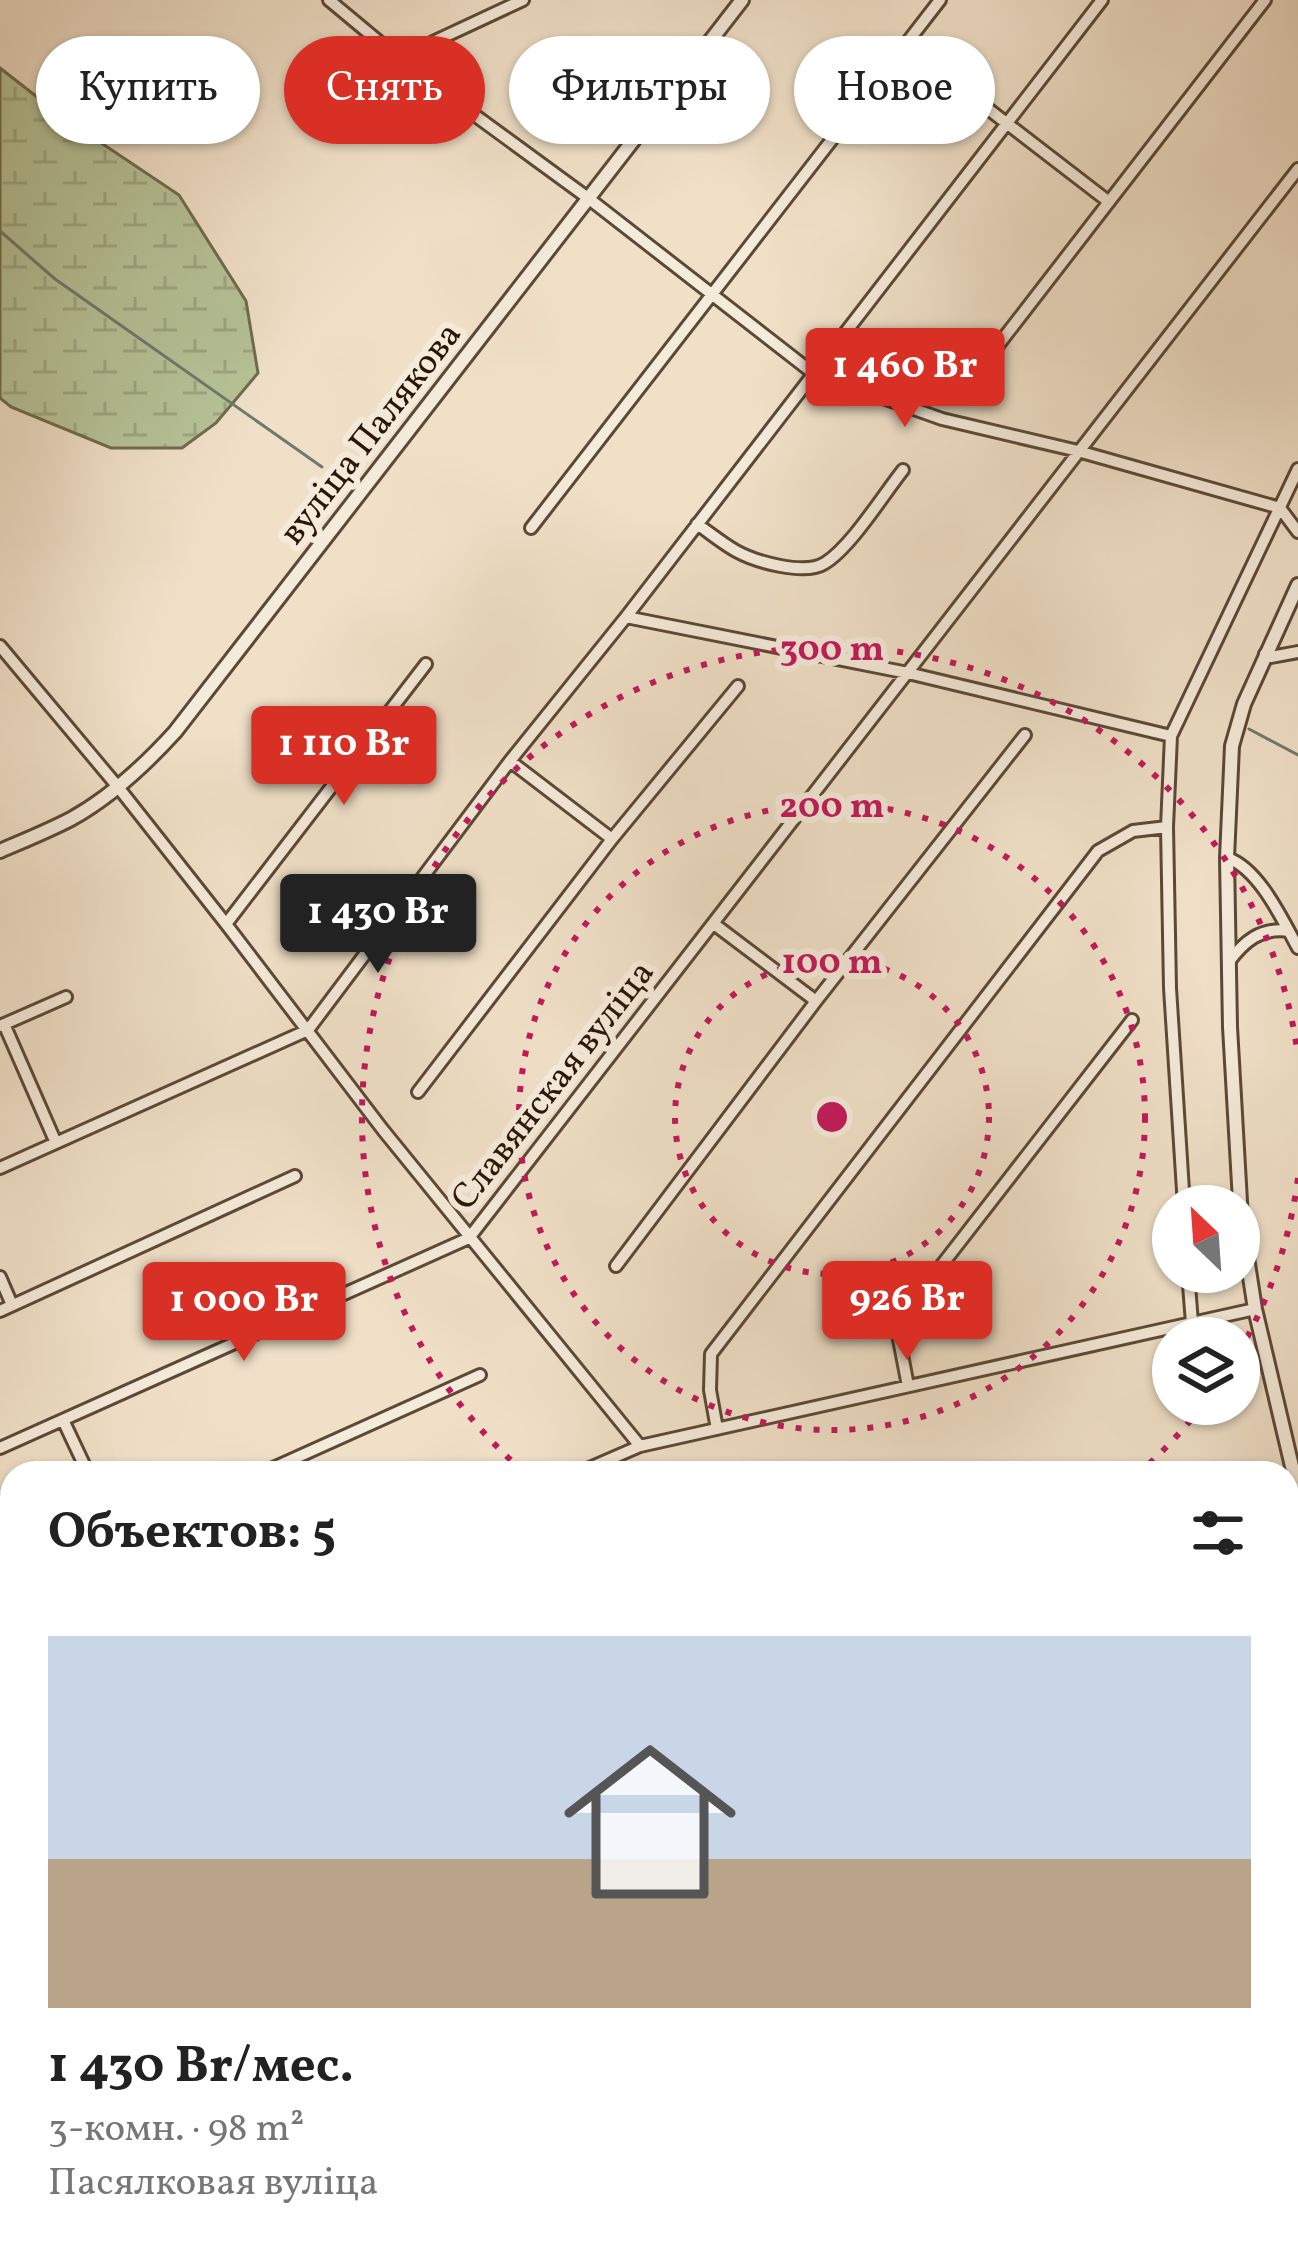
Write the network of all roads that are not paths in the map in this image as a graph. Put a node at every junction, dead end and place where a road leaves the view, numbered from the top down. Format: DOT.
graph roads {
  1 [pos="329,0"];
  2 [pos="523,0"];
  3 [pos="742,0"];
  4 [pos="940,0"];
  5 [pos="1102,0"];
  6 [pos="1265,0"];
  7 [pos="372,36"];
  8 [pos="444,36"];
  9 [pos="912,36"];
  10 [pos="995,114"];
  11 [pos="1006,122"];
  12 [pos="485,123"];
  13 [pos="829,144"];
  14 [pos="1298,169"];
  15 [pos="588,198"];
  16 [pos="1109,202"];
  17 [pos="712,295"];
  18 [pos="989,357"];
  19 [pos="813,374"];
  20 [pos="1078,452"];
  21 [pos="1298,469"];
  22 [pos="903,470"];
  23 [pos="1280,508"];
  24 [pos="698,524"];
  25 [pos="531,528"];
  26 [pos="1298,532"];
  27 [pos="1298,585"];
  28 [pos="626,617"];
  29 [pos="0,646"];
  30 [pos="1298,652"];
  31 [pos="1265,654"];
  32 [pos="426,664"];
  33 [pos="908,673"];
  34 [pos="738,686"];
  35 [pos="1025,735"];
  36 [pos="1171,736"];
  37 [pos="511,761"];
  38 [pos="118,787"];
  39 [pos="1167,827"];
  40 [pos="612,839"];
  41 [pos="0,851"];
  42 [pos="1227,858"];
  43 [pos="226,924"];
  44 [pos="714,924"];
  45 [pos="1289,932"];
  46 [pos="1298,948"];
  47 [pos="1228,963"];
  48 [pos="66,997"];
  49 [pos="816,1001"];
  50 [pos="1132,1020"];
  51 [pos="2,1025"];
  52 [pos="308,1030"];
  53 [pos="418,1092"];
  54 [pos="56,1143"];
  55 [pos="0,1168"];
  56 [pos="295,1176"];
  57 [pos="1183,1185"];
  58 [pos="469,1238"];
  59 [pos="616,1266"];
  60 [pos="0,1277"];
  61 [pos="6,1308"];
  62 [pos="1255,1309"];
  63 [pos="1221,1317"];
  64 [pos="1152,1333"];
  65 [pos="480,1375"];
  66 [pos="908,1386"];
  67 [pos="63,1420"];
  68 [pos="717,1429"];
  69 [pos="640,1446"];
  70 [pos="0,1448"];
  71 [pos="82,1461"];
  72 [pos="289,1461"];
  73 [pos="606,1461"];
  74 [pos="1291,1461"];
  1 -- 7 [label="street"];
  2 -- 8 [label="street"];
  3 -- 15 [label="street, вуліца Палякова"];
  4 -- 9 [label="street"];
  5 -- 11 [label="street"];
  6 -- 16 [label="street"];
  10 -- 11 [label="street"];
  11 -- 16 [label="street"];
  11 -- 19 [label="street"];
  12 -- 15 [label="street"];
  13 -- 17 [label="street"];
  14 -- 20 [label="street, Славянская вуліца"];
  15 -- 17 [label="street"];
  15 -- 38 [label="street, вуліца Палякова"];
  16 -- 18 [label="street"];
  17 -- 19 [label="street"];
  17 -- 25 [label="street"];
  19 -- 20 [label="street"];
  19 -- 24 [label="street"];
  20 -- 23 [label="street"];
  20 -- 33 [label="street, Славянская вуліца"];
  21 -- 23 [label="street"];
  22 -- 24 [label="street"];
  23 -- 26 [label="street"];
  23 -- 36 [label="street"];
  24 -- 28 [label="street"];
  27 -- 31 [label="street"];
  28 -- 33 [label="street"];
  28 -- 37 [label="street"];
  29 -- 38 [label="street"];
  30 -- 31 [label="street"];
  31 -- 42 [label="street"];
  32 -- 43 [label="street"];
  33 -- 36 [label="street"];
  33 -- 44 [label="street, Славянская вуліца"];
  34 -- 40 [label="street"];
  35 -- 49 [label="street"];
  36 -- 39 [label="street"];
  37 -- 40 [label="street"];
  37 -- 52 [label="street"];
  38 -- 41 [label="street, вуліца Палякова"];
  38 -- 43 [label="street"];
  39 -- 57 [label="street"];
  39 -- 68 [label="street"];
  40 -- 53 [label="street"];
  42 -- 45 [label="street"];
  42 -- 47 [label="street"];
  43 -- 52 [label="street"];
  44 -- 49 [label="street"];
  44 -- 58 [label="street, Славянская вуліца"];
  45 -- 46 [label="street"];
  45 -- 47 [label="street"];
  47 -- 62 [label="street"];
  48 -- 51 [label="street"];
  49 -- 59 [label="street"];
  50 -- 66 [label="street"];
  51 -- 54 [label="street"];
  52 -- 54 [label="street"];
  52 -- 58 [label="street"];
  54 -- 55 [label="street"];
  56 -- 61 [label="street"];
  58 -- 67 [label="street, Славянская вуліца"];
  58 -- 69 [label="street"];
  60 -- 61 [label="street"];
  62 -- 63 [label="street"];
  62 -- 74 [label="street"];
  64 -- 66 [label="street"];
  65 -- 72 [label="street"];
  66 -- 68 [label="street"];
  67 -- 70 [label="street, Славянская вуліца"];
  67 -- 71 [label="street"];
  68 -- 69 [label="street"];
  69 -- 73 [label="street"];
}
